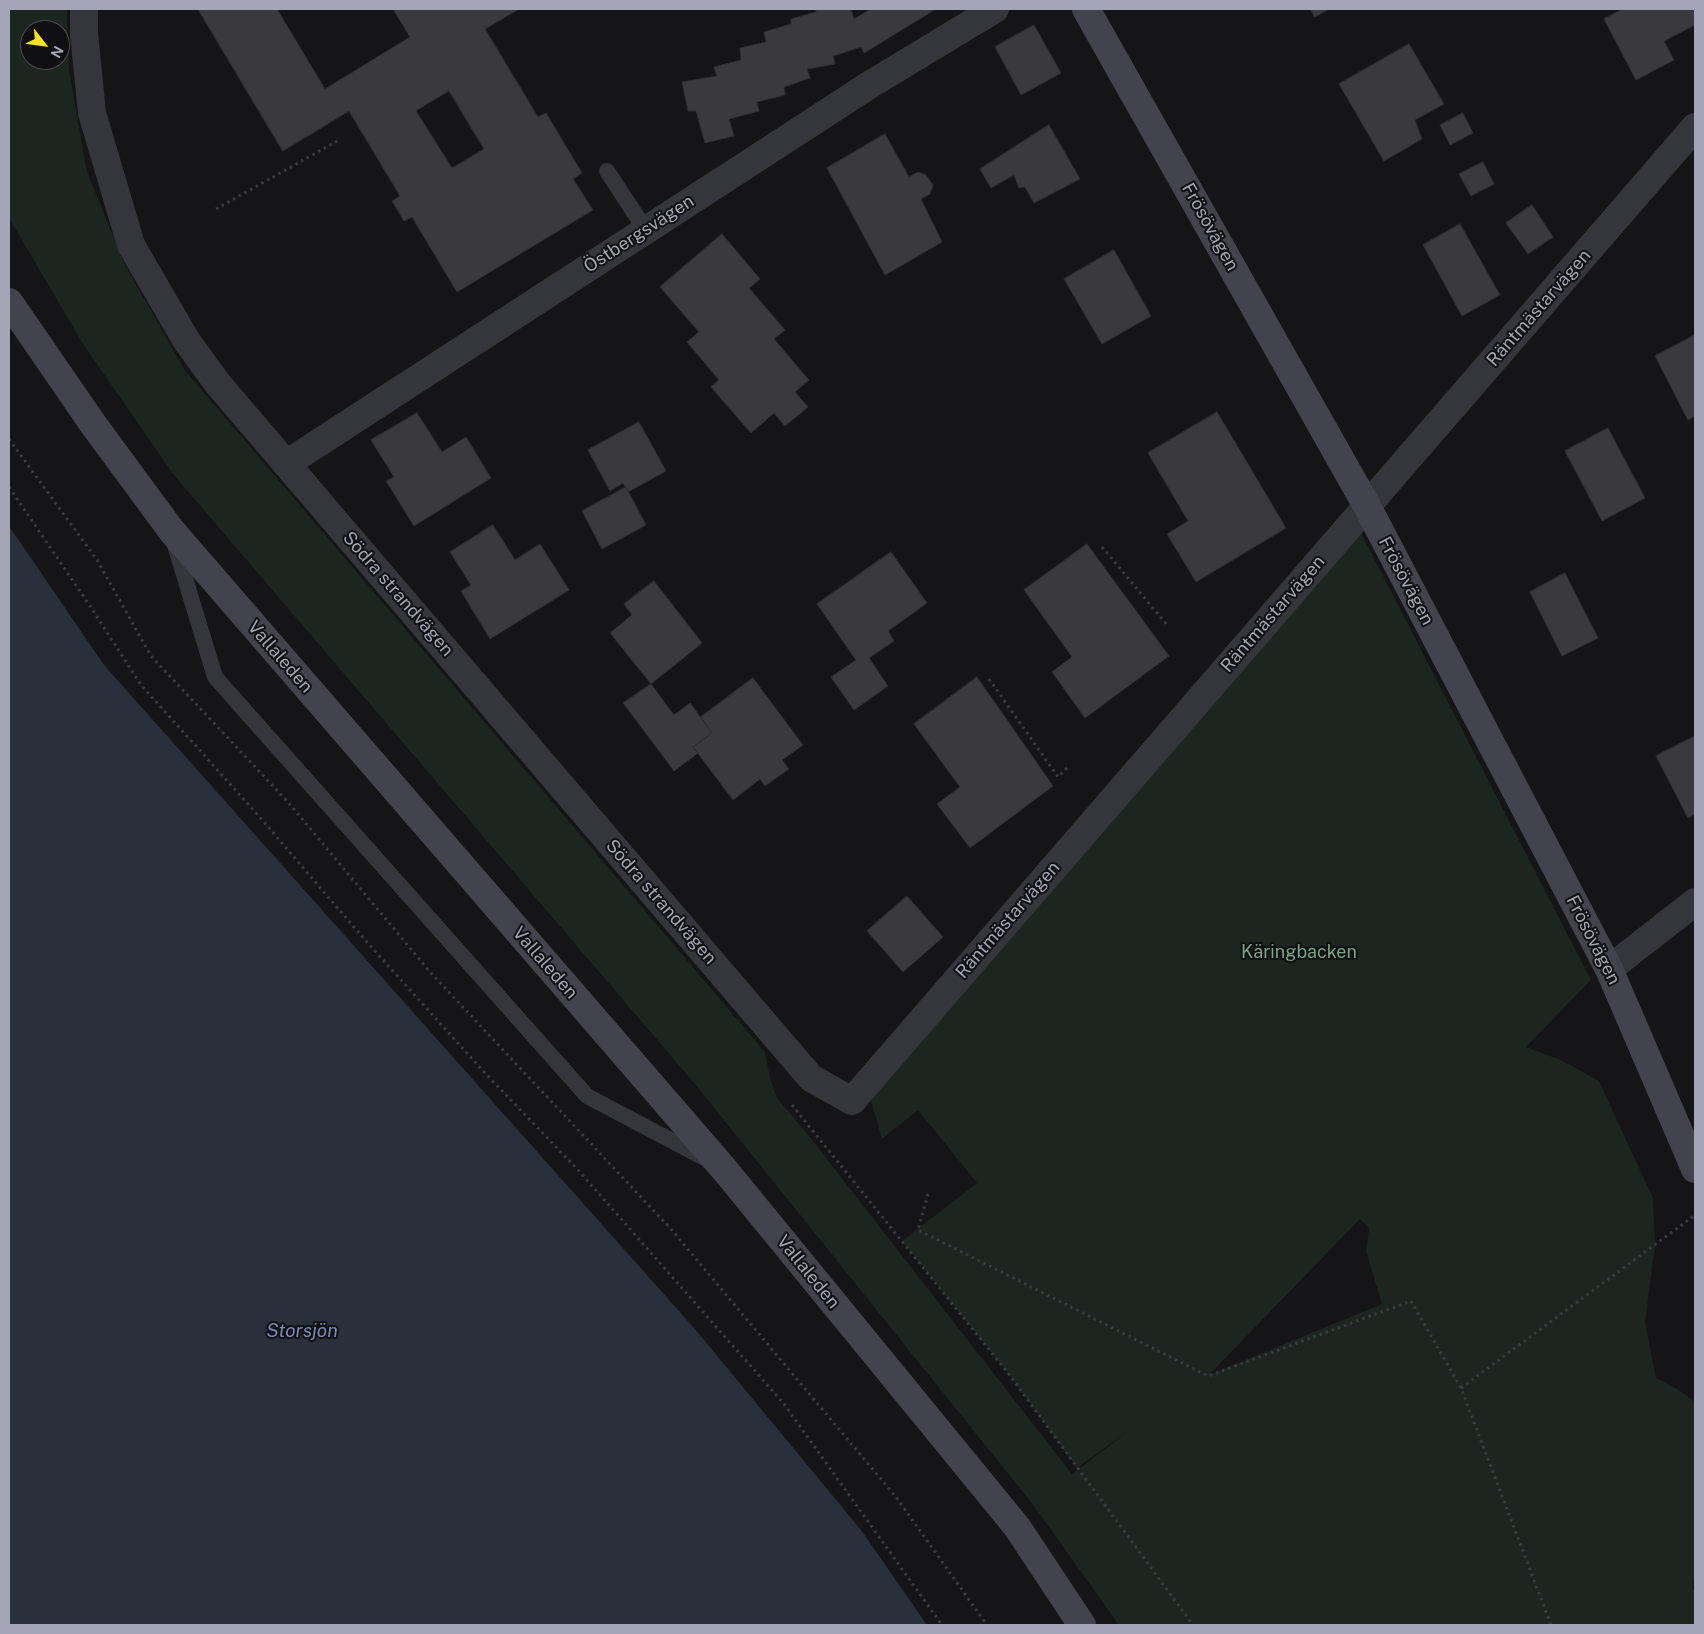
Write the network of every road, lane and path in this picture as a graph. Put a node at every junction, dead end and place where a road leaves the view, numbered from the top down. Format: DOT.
graph roads {
  1 [pos="84,9"];
  2 [pos="995,9"];
  3 [pos="1086,9"];
  4 [pos="1695,127"];
  5 [pos="339,140"];
  6 [pos="607,171"];
  7 [pos="216,209"];
  8 [pos="645,230"];
  9 [pos="9,302"];
  10 [pos="9,439"];
  11 [pos="286,464"];
  12 [pos="9,487"];
  13 [pos="1366,506"];
  14 [pos="171,530"];
  15 [pos="1102,547"];
  16 [pos="1168,626"];
  17 [pos="989,679"];
  18 [pos="1067,768"];
  19 [pos="1695,902"];
  20 [pos="1609,968"];
  21 [pos="852,1101"];
  22 [pos="790,1102"];
  23 [pos="724,1169"];
  24 [pos="1695,1169"];
  25 [pos="928,1194"];
  26 [pos="1695,1215"];
  27 [pos="1461,1388"];
  28 [pos="942,1625"];
  29 [pos="987,1625"];
  30 [pos="1082,1625"];
  31 [pos="1193,1625"];
  32 [pos="1550,1625"];
  1 -- 11 [label="street, Södra strandvägen"];
  2 -- 8 [label="street, Östbergsvägen"];
  3 -- 13 [label="main road, Frösövägen"];
  4 -- 13 [label="street, Räntmästarvägen"];
  5 -- 7 [label="path"];
  6 -- 8 [label="lane"];
  8 -- 11 [label="street, Östbergsvägen"];
  9 -- 14 [label="main road, Vallaleden"];
  10 -- 29 [label="path"];
  11 -- 21 [label="street, Södra strandvägen"];
  12 -- 28 [label="path"];
  13 -- 20 [label="main road, Frösövägen"];
  13 -- 21 [label="street, Räntmästarvägen"];
  14 -- 23 [label="main road, Vallaleden"];
  14 -- 23 [label="lane"];
  15 -- 16 [label="path"];
  17 -- 18 [label="path"];
  19 -- 20 [label="street"];
  20 -- 24 [label="main road, Frösövägen"];
  22 -- 31 [label="path"];
  23 -- 30 [label="main road, Vallaleden"];
  25 -- 27 [label="path"];
  26 -- 27 [label="path"];
  27 -- 32 [label="path"];
}
